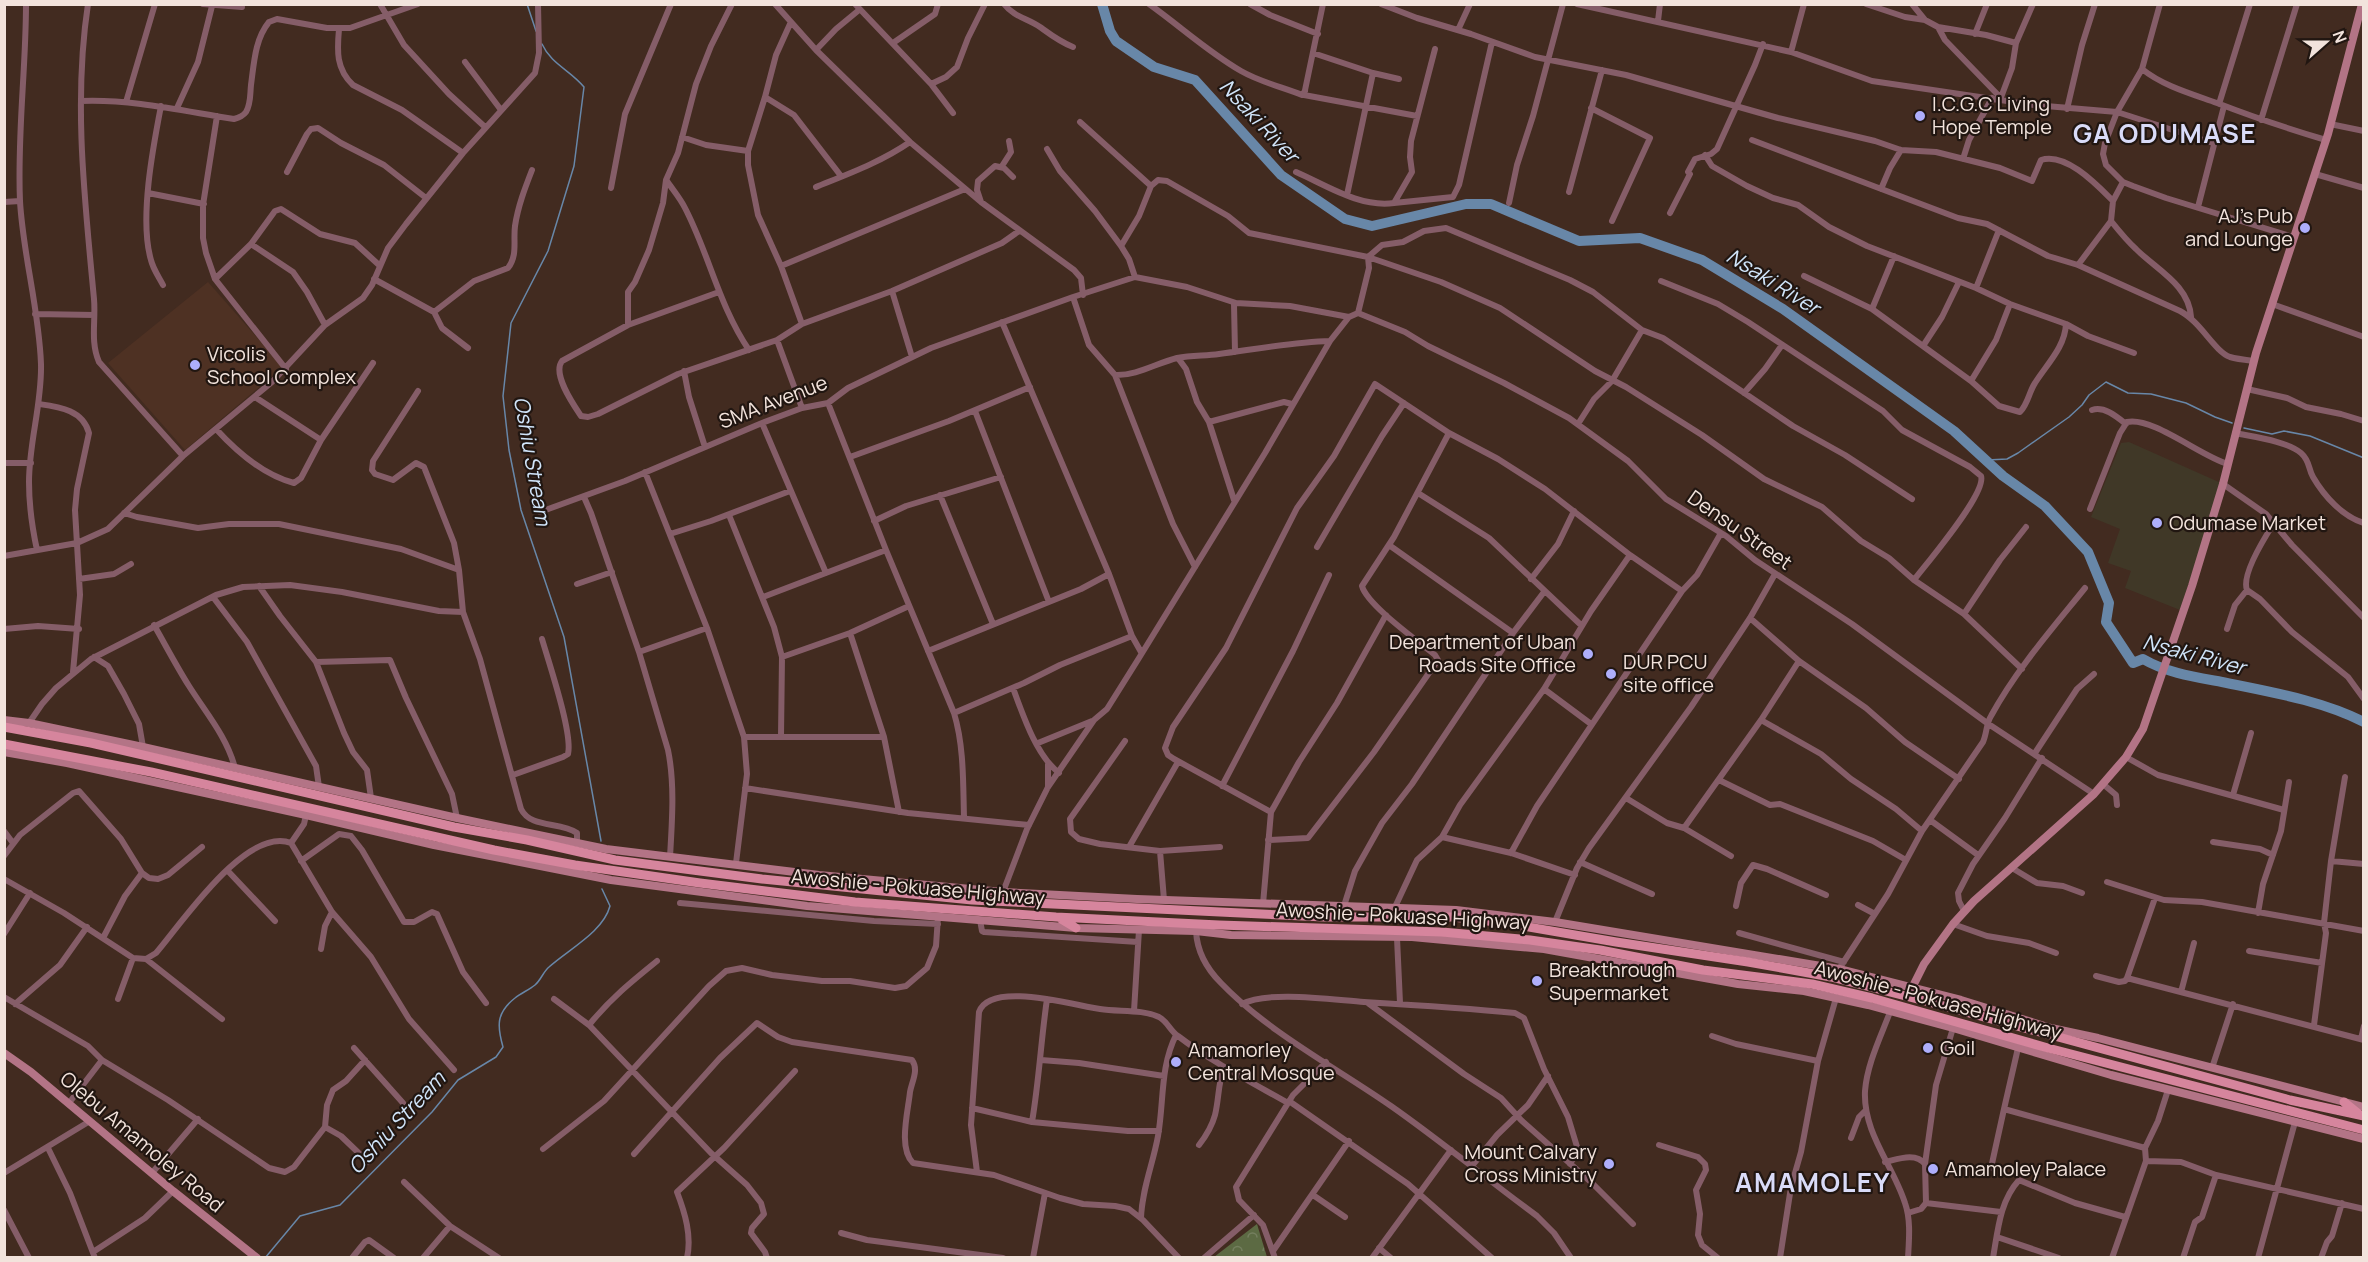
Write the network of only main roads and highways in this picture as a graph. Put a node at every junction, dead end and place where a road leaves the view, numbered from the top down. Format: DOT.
graph roads {
  1 [pos="4,727"];
  2 [pos="4,744"];
  3 [pos="60,754"];
  4 [pos="154,757"];
  5 [pos="44,759"];
  6 [pos="151,772"];
  7 [pos="882,891"];
  8 [pos="880,904"];
  9 [pos="1056,917"];
  10 [pos="1077,928"];
  11 [pos="1675,952"];
  12 [pos="1674,965"];
  13 [pos="2004,1044"];
  14 [pos="2019,1044"];
  15 [pos="2344,1102"];
  16 [pos="2363,1113"];
  17 [pos="2364,1130"];
  1 -- 4 [label="main road, Awoshie - Pokuase Highway"];
  2 -- 3 [label="main road, Awoshie - Pokuase Highway"];
  3 -- 5 [label="main road"];
  3 -- 6 [label="main road, Awoshie - Pokuase Highway"];
  4 -- 6 [label="main road"];
  4 -- 7 [label="main road, Awoshie - Pokuase Highway"];
  6 -- 8 [label="main road, Awoshie - Pokuase Highway"];
  7 -- 8 [label="main road"];
  7 -- 11 [label="main road, Awoshie - Pokuase Highway"];
  8 -- 9 [label="main road, Awoshie - Pokuase Highway"];
  9 -- 10 [label="main road"];
  9 -- 12 [label="main road, Awoshie - Pokuase Highway"];
  11 -- 12 [label="main road"];
  11 -- 16 [label="main road, Awoshie - Pokuase Highway"];
  12 -- 14 [label="main road, Awoshie - Pokuase Highway"];
  13 -- 14 [label="main road"];
  14 -- 17 [label="main road, Awoshie - Pokuase Highway"];
  15 -- 16 [label="main road"];
}
